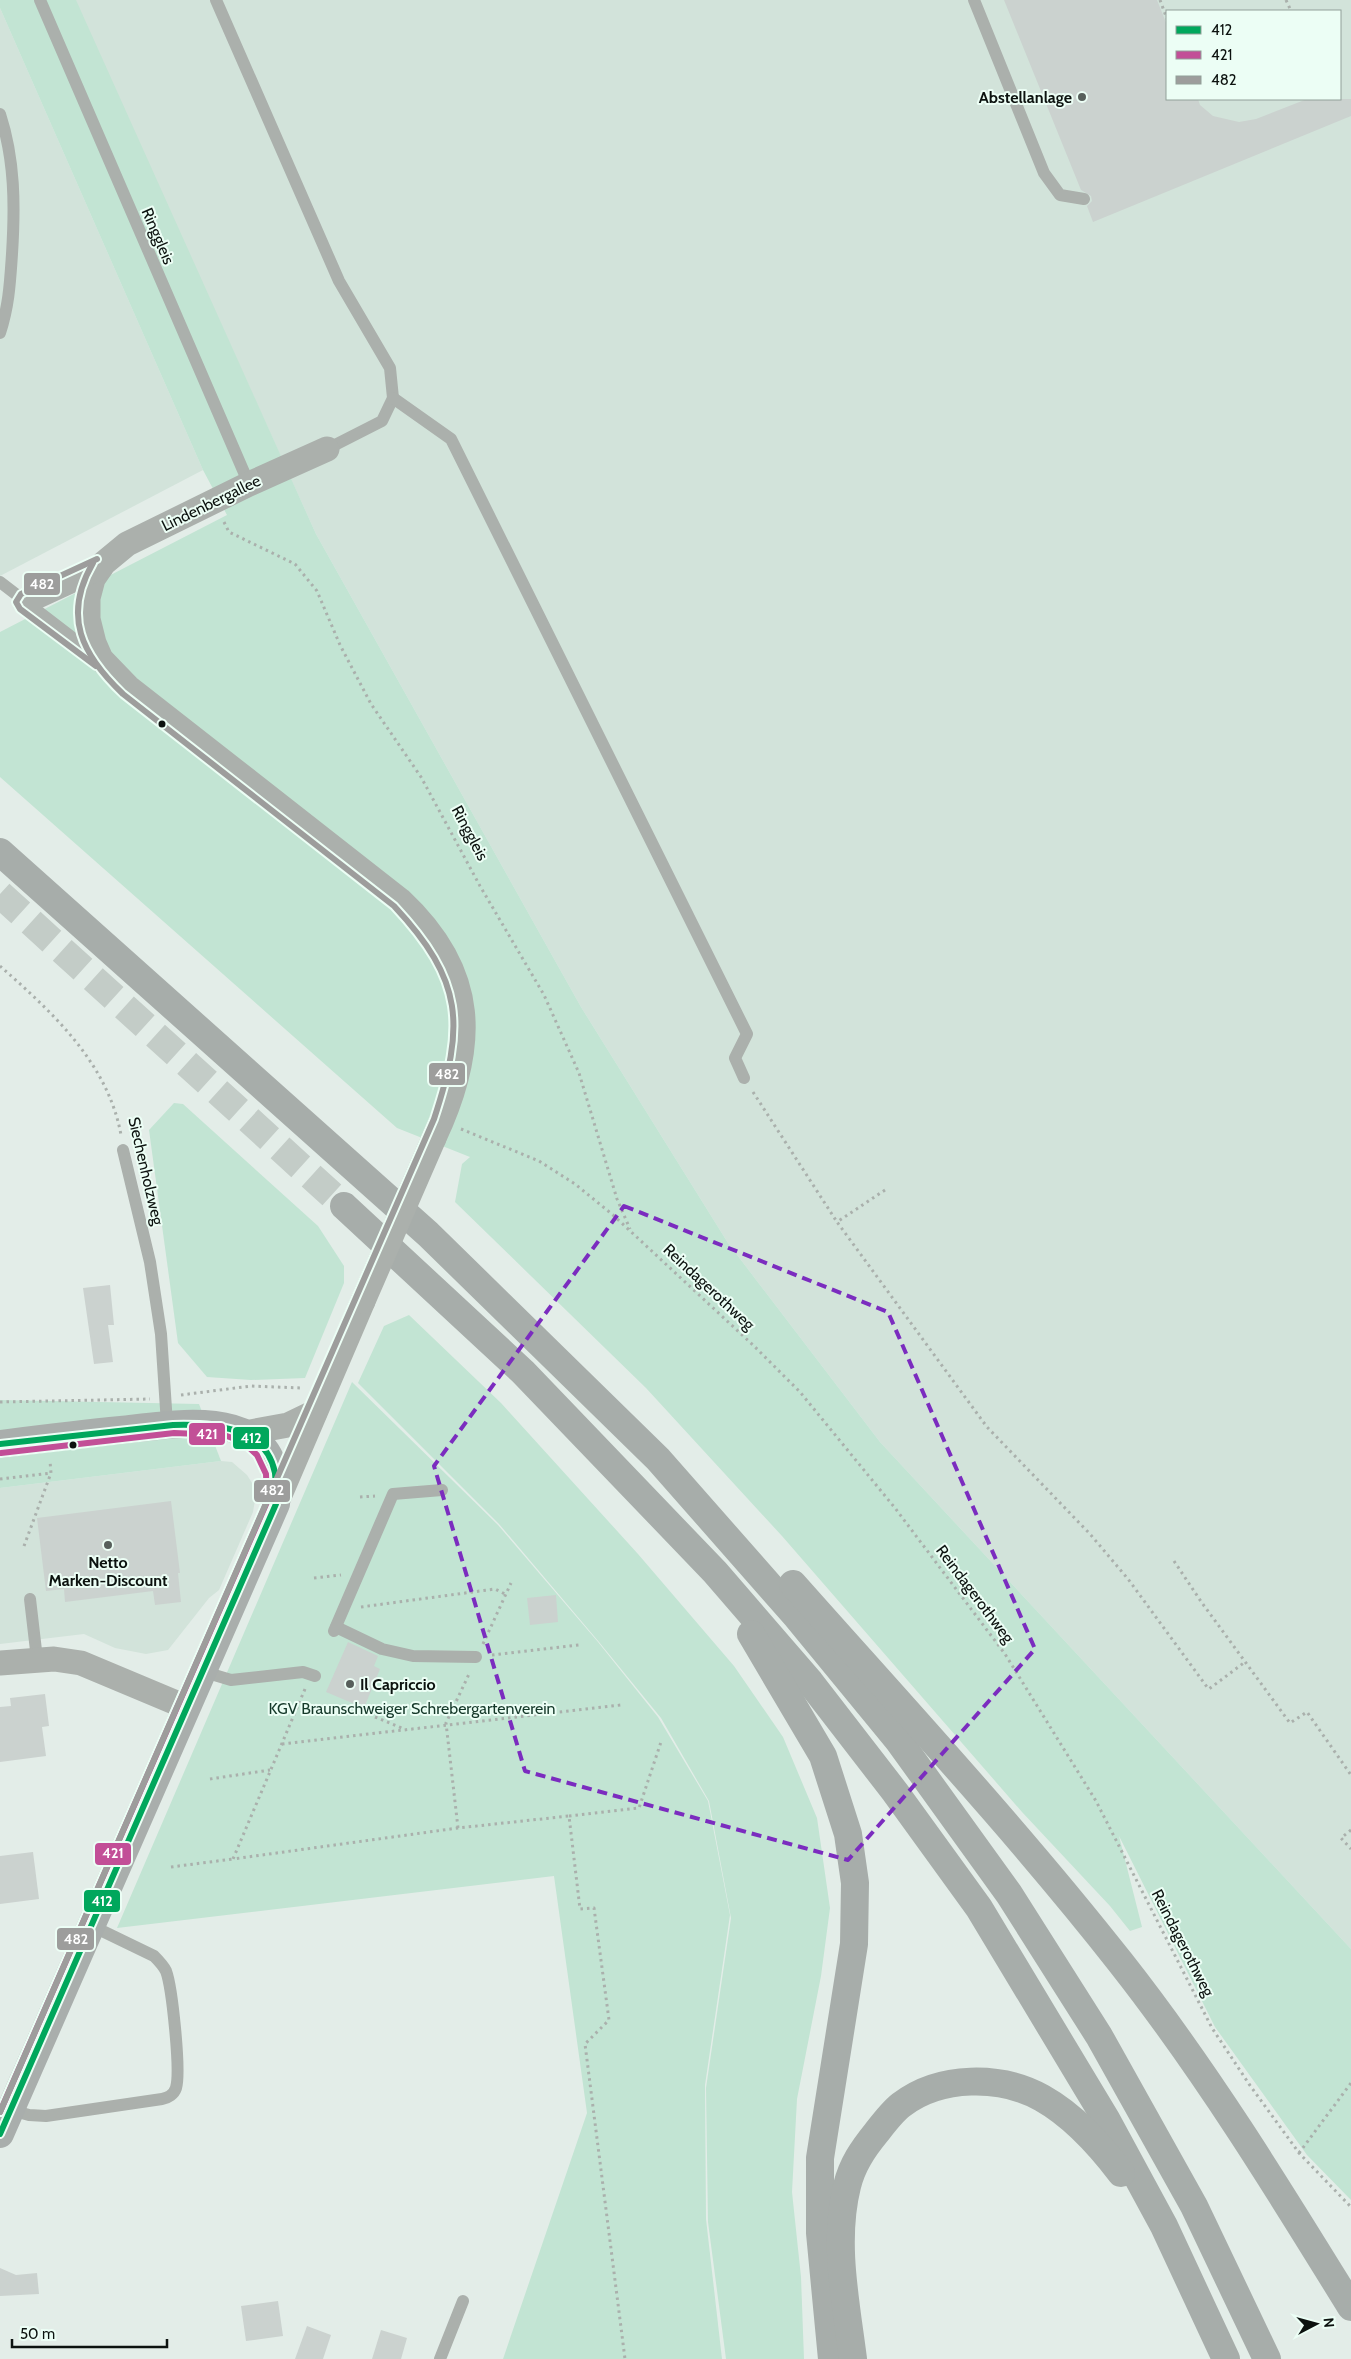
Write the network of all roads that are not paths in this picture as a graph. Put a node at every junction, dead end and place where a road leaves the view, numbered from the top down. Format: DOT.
graph roads {
  1 [pos="40,0"];
  2 [pos="216,0"];
  3 [pos="974,0"];
  4 [pos="0,114"];
  5 [pos="1084,199"];
  6 [pos="0,333"];
  7 [pos="393,398"];
  8 [pos="327,449"];
  9 [pos="248,484"];
  10 [pos="101,567"];
  11 [pos="0,582"];
  12 [pos="25,602"];
  13 [pos="101,659"];
  14 [pos="0,852"];
  15 [pos="744,1078"];
  16 [pos="123,1150"];
  17 [pos="344,1206"];
  18 [pos="316,1412"];
  19 [pos="167,1424"];
  20 [pos="245,1433"];
  21 [pos="0,1444"];
  22 [pos="658,1459"];
  23 [pos="442,1490"];
  24 [pos="276,1504"];
  25 [pos="715,1572"];
  26 [pos="30,1599"];
  27 [pos="476,1657"];
  28 [pos="36,1659"];
  29 [pos="0,1663"];
  30 [pos="201,1671"];
  31 [pos="313,1676"];
  32 [pos="186,1707"];
  33 [pos="92,1926"];
  34 [pos="5,2122"];
  35 [pos="1164,2226"];
  36 [pos="463,2300"];
  37 [pos="1351,2307"];
  38 [pos="440,2359"];
  39 [pos="832,2359"];
  40 [pos="853,2359"];
  41 [pos="1226,2359"];
  42 [pos="1267,2359"];
  1 -- 9 [label="lane, Ringgleis"];
  2 -- 7 [label="lane"];
  3 -- 5 [label="lane"];
  4 -- 6 [label="lane"];
  7 -- 8 [label="lane"];
  7 -- 15 [label="lane"];
  8 -- 9 [label="street, Lindenbergallee"];
  9 -- 10 [label="street, Lindenbergallee"];
  10 -- 12 [label="street, Lindenbergallee"];
  10 -- 13 [label="street, Lindenbergallee"];
  11 -- 12 [label="lane"];
  12 -- 13 [label="lane"];
  13 -- 18 [label="street, Lindenbergallee, bridge"];
  14 -- 22 [label="highway"];
  16 -- 19 [label="lane, Siechenholzweg"];
  17 -- 25 [label="highway"];
  18 -- 20 [label="street"];
  18 -- 24 [label="street, Lindenbergallee"];
  19 -- 20 [label="main road"];
  19 -- 21 [label="main road"];
  20 -- 24 [label="main road"];
  22 -- 37 [label="highway"];
  22 -- 42 [label="highway"];
  23 -- 27 [label="lane"];
  24 -- 30 [label="main road"];
  25 -- 35 [label="highway"];
  25 -- 39 [label="highway"];
  26 -- 28 [label="lane"];
  28 -- 29 [label="street"];
  28 -- 32 [label="street"];
  30 -- 31 [label="lane"];
  30 -- 32 [label="main road"];
  32 -- 33 [label="main road"];
  33 -- 34 [label="main road"];
  33 -- 34 [label="lane"];
  35 -- 40 [label="highway"];
  35 -- 41 [label="highway"];
  36 -- 38 [label="lane"];
}
